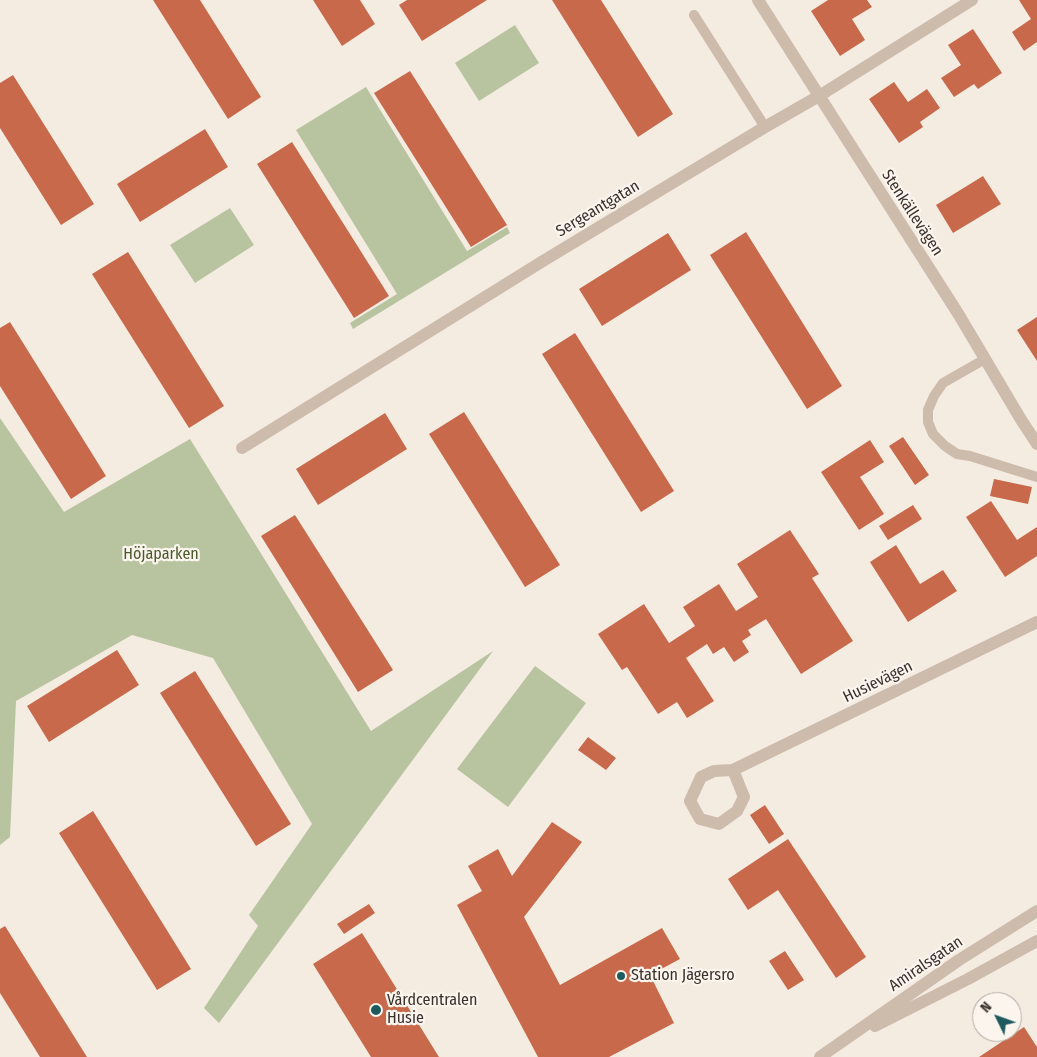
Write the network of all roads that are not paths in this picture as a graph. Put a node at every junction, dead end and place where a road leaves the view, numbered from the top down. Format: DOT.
graph roads {
  1 [pos="758,0"];
  2 [pos="972,0"];
  3 [pos="694,15"];
  4 [pos="819,96"];
  5 [pos="766,127"];
  6 [pos="985,359"];
  7 [pos="1037,444"];
  8 [pos="242,448"];
  9 [pos="1037,477"];
  10 [pos="1037,622"];
  11 [pos="733,770"];
  12 [pos="1037,911"];
  13 [pos="1037,941"];
  14 [pos="835,1047"];
  15 [pos="820,1057"];
  1 -- 4 [label="street, Stenkällevägen"];
  2 -- 4 [label="street, Sergeantgatan"];
  3 -- 5 [label="lane"];
  4 -- 5 [label="street, Sergeantgatan"];
  4 -- 6 [label="street, Stenkällevägen"];
  5 -- 8 [label="street, Sergeantgatan"];
  6 -- 7 [label="street, Stenkällevägen"];
  6 -- 9 [label="lane"];
  10 -- 11 [label="street, Husievägen"];
  11 -- 11 [label="street, Husievägen"];
  12 -- 14 [label="street, Amiralsgatan"];
  13 -- 14 [label="street, Amiralsgatan"];
  14 -- 15 [label="street, Amiralsgatan"];
}
